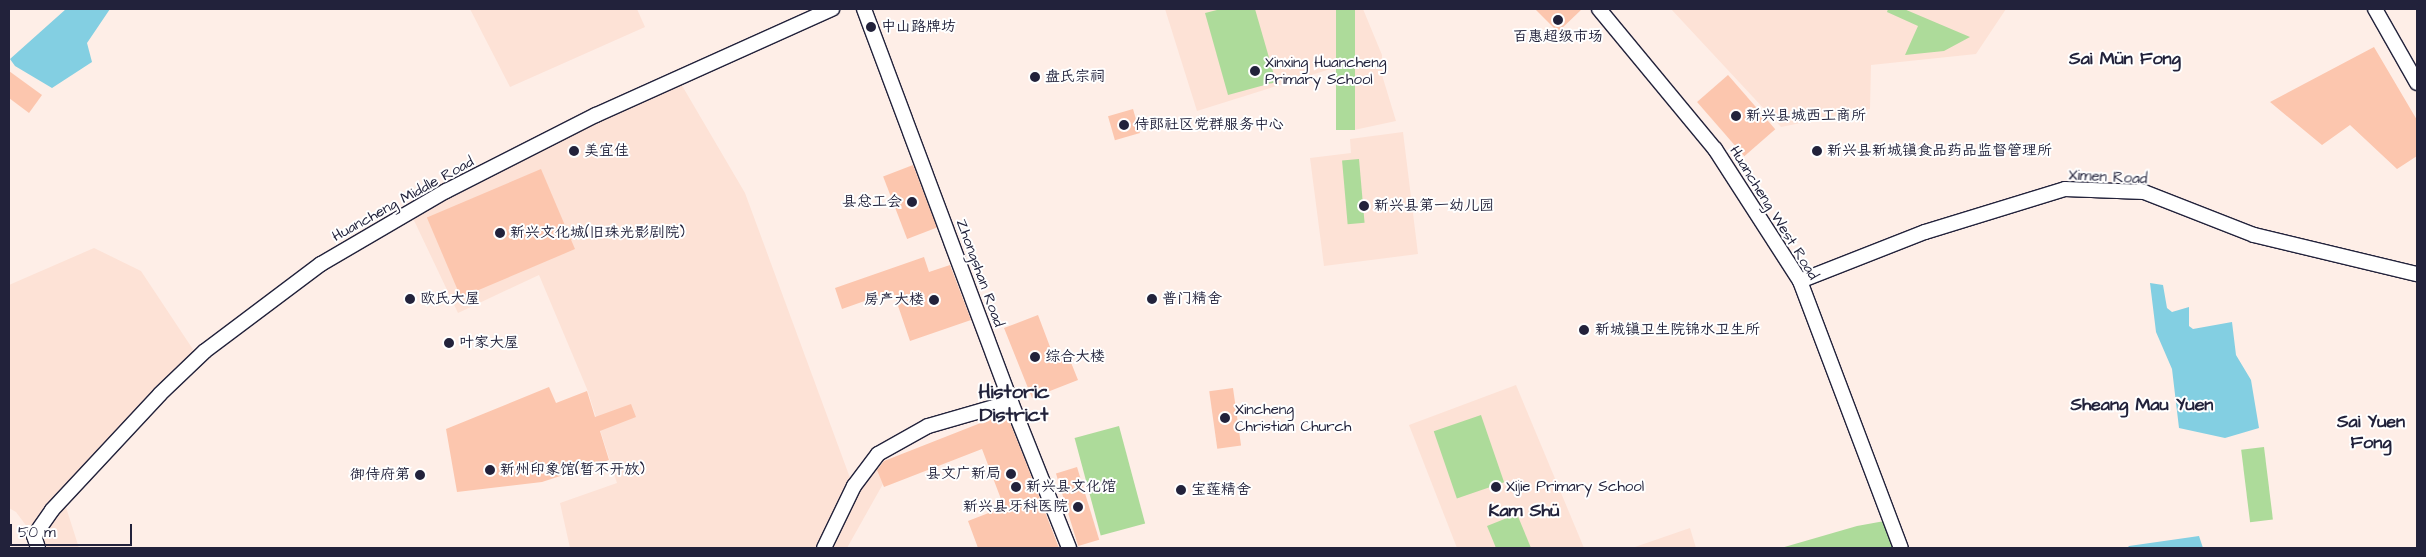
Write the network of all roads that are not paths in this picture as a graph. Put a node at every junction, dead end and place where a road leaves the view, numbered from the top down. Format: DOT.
graph roads {
  1 [pos="832,9"];
  2 [pos="864,9"];
  3 [pos="1599,9"];
  4 [pos="2375,9"];
  5 [pos="2417,83"];
  6 [pos="2417,274"];
  7 [pos="1800,281"];
  8 [pos="1011,402"];
  9 [pos="38,548"];
  10 [pos="824,548"];
  11 [pos="1070,548"];
  12 [pos="1901,548"];
  1 -- 9 [label="street, Huancheng Middle Road"];
  2 -- 8 [label="street, Zhongshan Road"];
  3 -- 7 [label="street, Huancheng West Road"];
  4 -- 5 [label="street"];
  6 -- 7 [label="street, Ximen Road"];
  7 -- 12 [label="street, Huancheng West Road"];
  8 -- 10 [label="street"];
  8 -- 11 [label="street, Zhongshan Road"];
}
